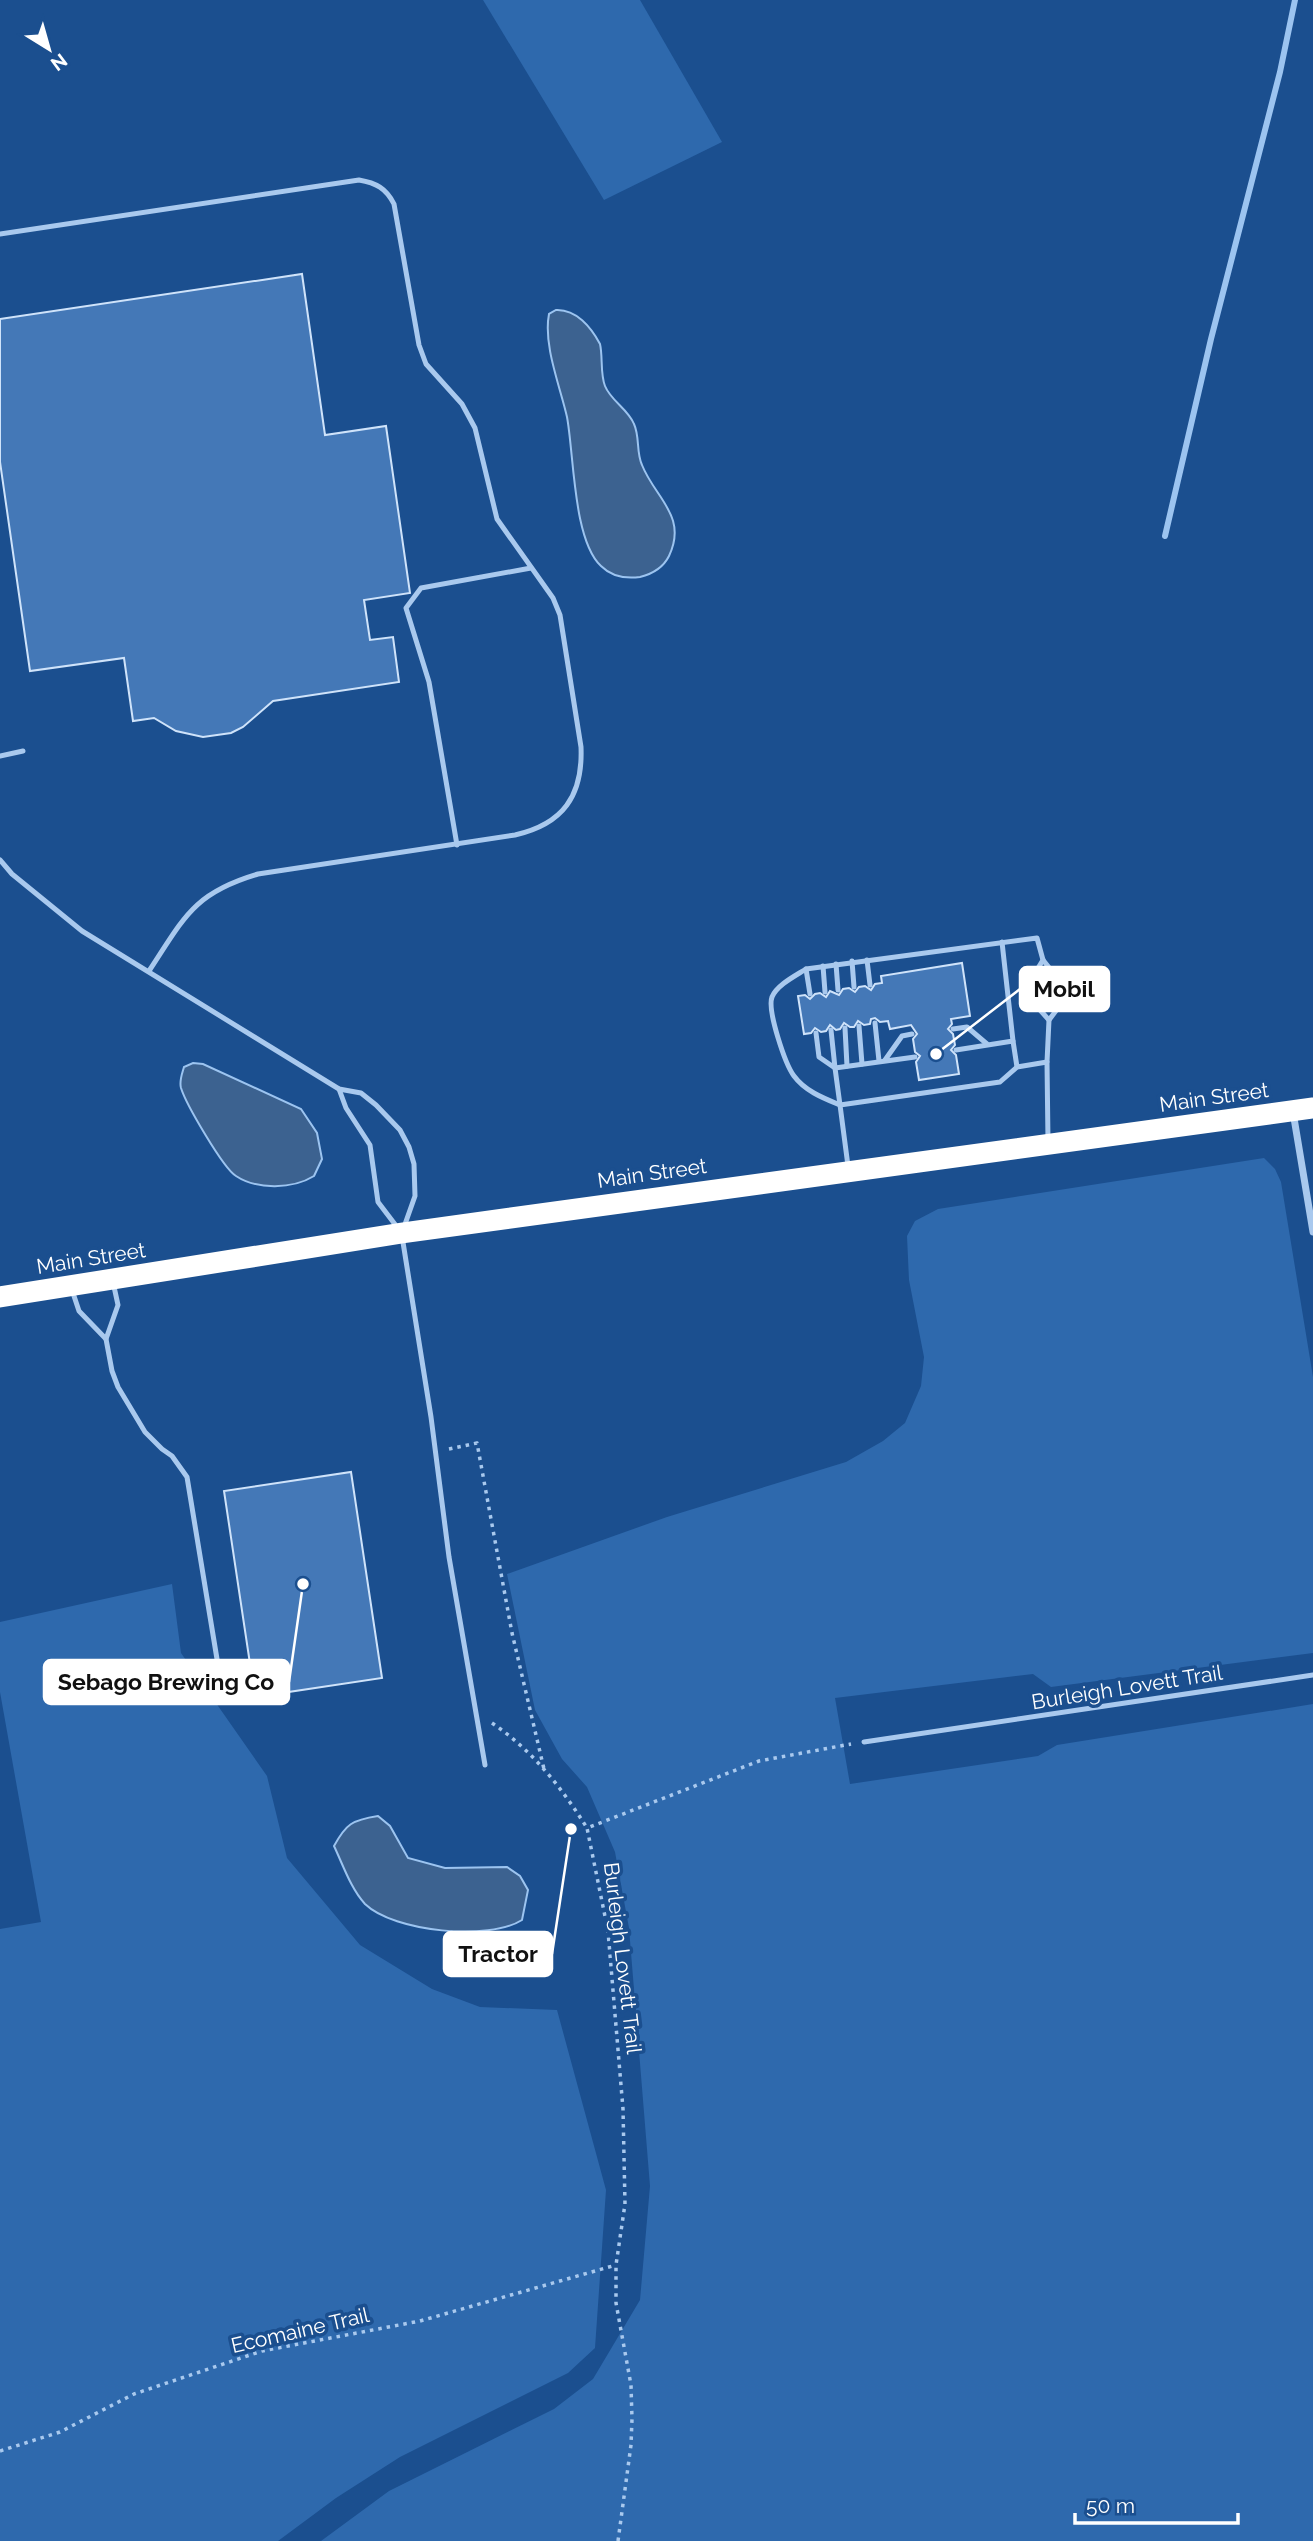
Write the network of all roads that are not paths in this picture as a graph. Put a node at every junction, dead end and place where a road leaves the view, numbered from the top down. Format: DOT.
graph roads {
  1 [pos="0,234"];
  2 [pos="531,568"];
  3 [pos="23,751"];
  4 [pos="0,756"];
  5 [pos="457,845"];
  6 [pos="0,860"];
  7 [pos="1002,942"];
  8 [pos="867,960"];
  9 [pos="1043,960"];
  10 [pos="852,961"];
  11 [pos="836,964"];
  12 [pos="823,966"];
  13 [pos="806,969"];
  14 [pos="149,971"];
  15 [pos="1053,979"];
  16 [pos="1035,981"];
  17 [pos="870,985"];
  18 [pos="854,987"];
  19 [pos="838,990"];
  20 [pos="825,992"];
  21 [pos="810,995"];
  22 [pos="1057,1002"];
  23 [pos="1039,1004"];
  24 [pos="1049,1020"];
  25 [pos="875,1023"];
  26 [pos="859,1026"];
  27 [pos="845,1028"];
  28 [pos="953,1028"];
  29 [pos="831,1030"];
  30 [pos="816,1032"];
  31 [pos="912,1034"];
  32 [pos="1013,1041"];
  33 [pos="987,1044"];
  34 [pos="956,1050"];
  35 [pos="915,1057"];
  36 [pos="882,1061"];
  37 [pos="1046,1062"];
  38 [pos="862,1064"];
  39 [pos="847,1066"];
  40 [pos="1017,1067"];
  41 [pos="835,1068"];
  42 [pos="339,1089"];
  43 [pos="840,1105"];
  44 [pos="1303,1110"];
  45 [pos="1048,1144"];
  46 [pos="848,1171"];
  47 [pos="1313,1232"];
  48 [pos="402,1233"];
  49 [pos="112,1279"];
  50 [pos="71,1287"];
  51 [pos="0,1297"];
  52 [pos="106,1339"];
  53 [pos="217,1659"];
  54 [pos="1313,1675"];
  55 [pos="864,1742"];
  56 [pos="485,1765"];
  1 -- 2 [label="lane"];
  2 -- 5 [label="lane"];
  2 -- 5 [label="lane"];
  3 -- 4 [label="lane"];
  5 -- 14 [label="lane"];
  6 -- 14 [label="lane"];
  7 -- 8 [label="lane"];
  7 -- 9 [label="lane"];
  7 -- 32 [label="lane"];
  8 -- 10 [label="lane"];
  8 -- 17 [label="lane"];
  9 -- 15 [label="lane"];
  9 -- 16 [label="lane"];
  10 -- 11 [label="lane"];
  10 -- 18 [label="lane"];
  11 -- 12 [label="lane"];
  11 -- 19 [label="lane"];
  12 -- 13 [label="lane"];
  12 -- 20 [label="lane"];
  13 -- 21 [label="lane"];
  13 -- 43 [label="lane"];
  14 -- 42 [label="lane"];
  22 -- 24 [label="lane"];
  23 -- 24 [label="lane"];
  24 -- 37 [label="lane"];
  25 -- 36 [label="lane"];
  26 -- 38 [label="lane"];
  27 -- 39 [label="lane"];
  28 -- 33 [label="lane"];
  29 -- 41 [label="lane"];
  30 -- 41 [label="lane"];
  31 -- 36 [label="lane"];
  32 -- 33 [label="lane"];
  32 -- 40 [label="lane"];
  33 -- 34 [label="lane"];
  35 -- 36 [label="lane"];
  36 -- 38 [label="lane"];
  37 -- 40 [label="lane"];
  37 -- 45 [label="lane"];
  38 -- 39 [label="lane"];
  39 -- 41 [label="lane"];
  40 -- 43 [label="lane"];
  41 -- 43 [label="lane"];
  42 -- 48 [label="lane"];
  42 -- 48 [label="lane"];
  43 -- 46 [label="lane"];
  44 -- 45 [label="highway, Main Street"];
  44 -- 47 [label="street"];
  45 -- 46 [label="highway, Main Street"];
  46 -- 48 [label="highway, Main Street"];
  48 -- 49 [label="highway, Main Street"];
  48 -- 56 [label="lane"];
  49 -- 50 [label="highway, Main Street"];
  49 -- 52 [label="lane"];
  50 -- 51 [label="highway, Main Street"];
  50 -- 52 [label="lane"];
  52 -- 53 [label="lane"];
  54 -- 55 [label="lane, Burleigh Lovett Trail"];
}
